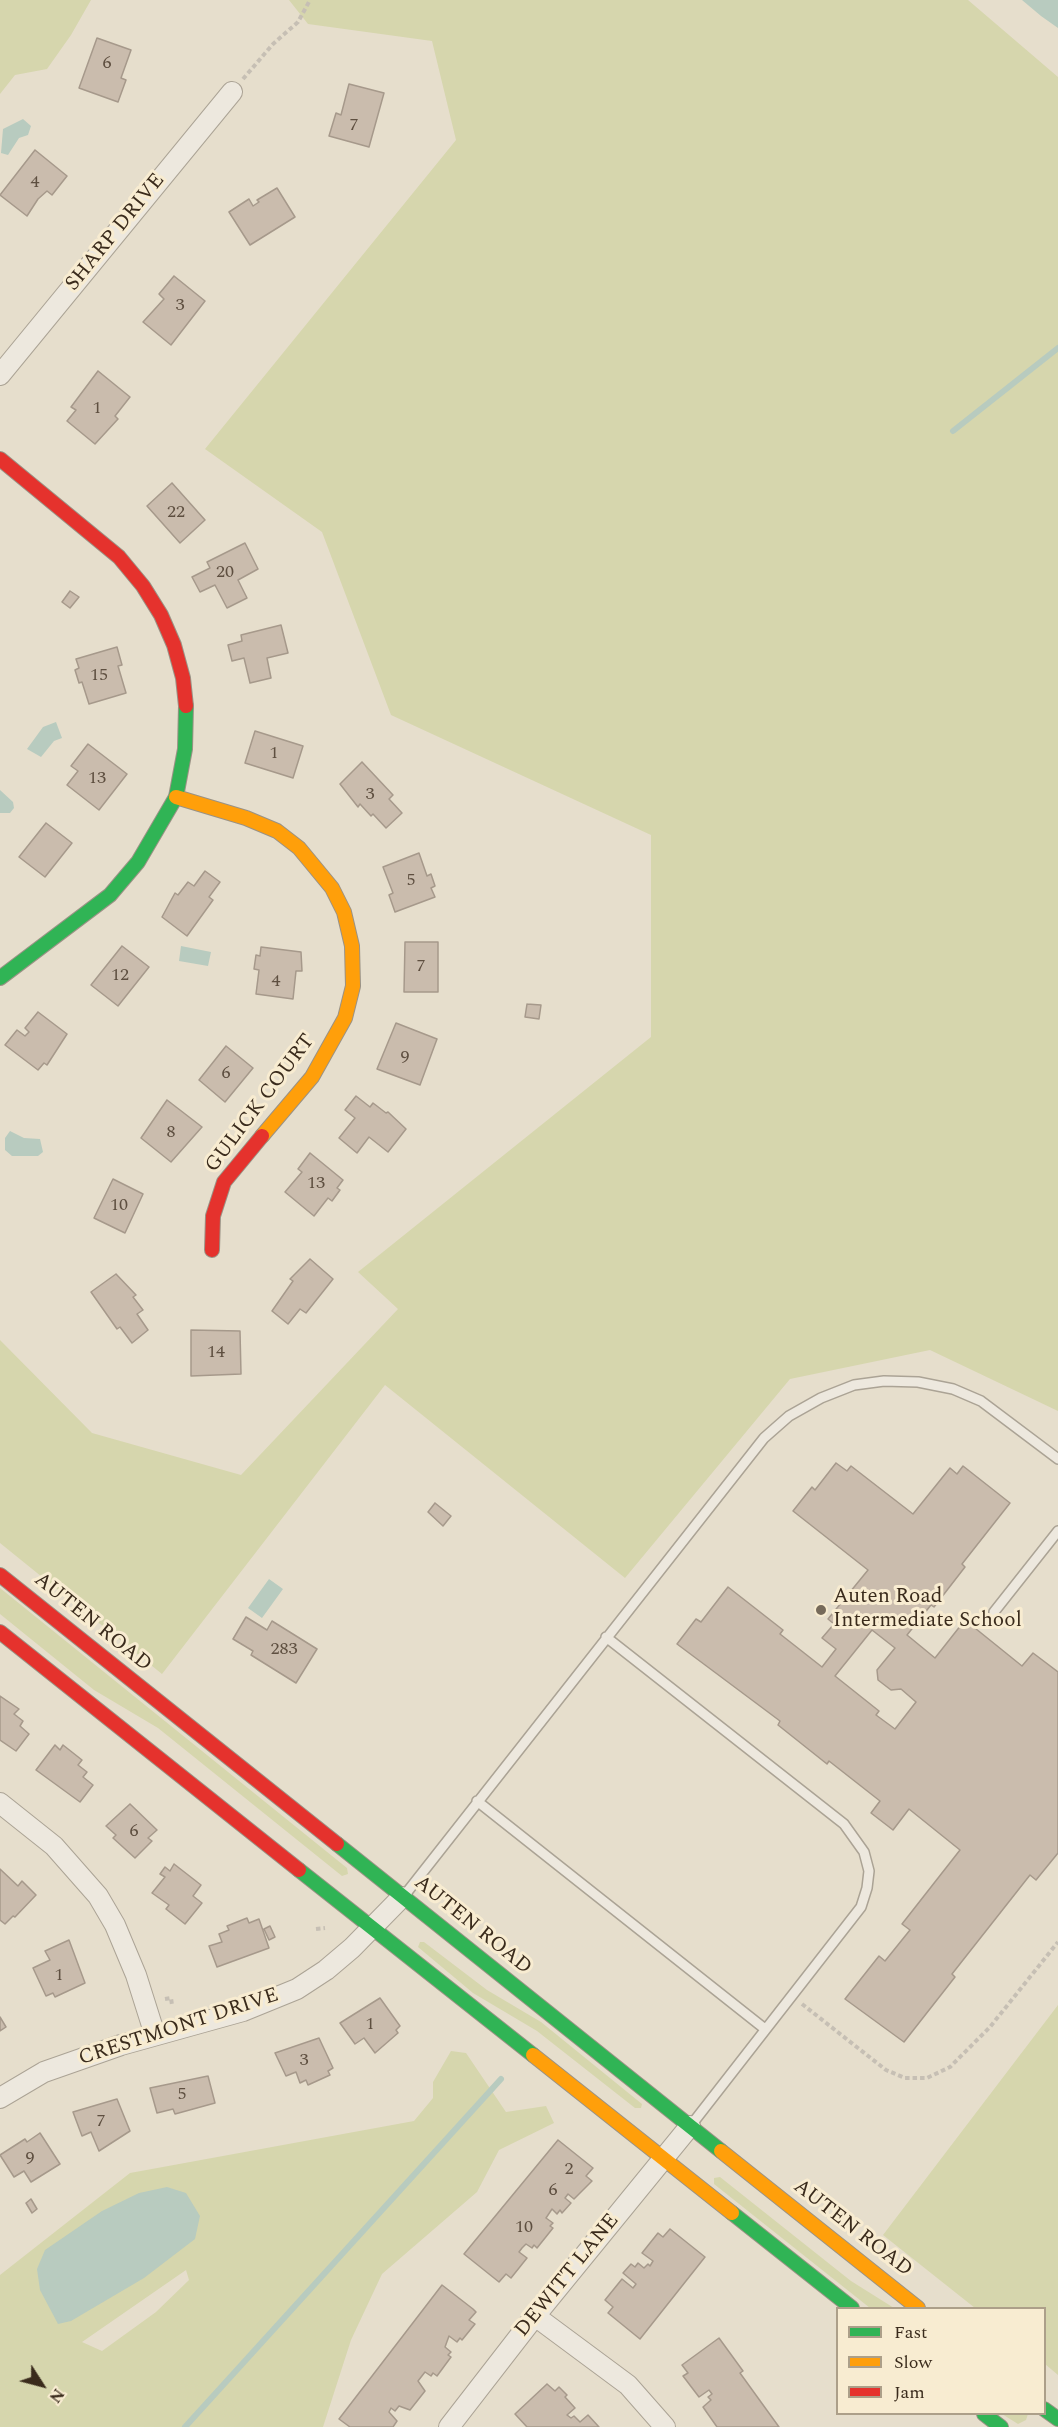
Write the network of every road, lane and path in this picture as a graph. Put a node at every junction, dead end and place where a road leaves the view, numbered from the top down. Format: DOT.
graph roads {
  1 [pos="310,0"];
  2 [pos="232,92"];
  3 [pos="0,375"];
  4 [pos="0,459"];
  5 [pos="176,797"];
  6 [pos="0,978"];
  7 [pos="212,1250"];
  8 [pos="1058,1459"];
  9 [pos="1058,1531"];
  10 [pos="0,1575"];
  11 [pos="994,1612"];
  12 [pos="0,1632"];
  13 [pos="606,1637"];
  14 [pos="477,1801"];
  15 [pos="0,1803"];
  16 [pos="402,1897"];
  17 [pos="325,1928"];
  18 [pos="316,1929"];
  19 [pos="373,1929"];
  20 [pos="1058,1942"];
  21 [pos="792,1996"];
  22 [pos="164,1999"];
  23 [pos="172,2005"];
  24 [pos="765,2029"];
  25 [pos="154,2035"];
  26 [pos="0,2098"];
  27 [pos="690,2126"];
  28 [pos="664,2158"];
  29 [pos="851,2307"];
  30 [pos="917,2307"];
  31 [pos="535,2316"];
  32 [pos="1046,2411"];
  33 [pos="985,2415"];
  34 [pos="1058,2420"];
  35 [pos="449,2427"];
  36 [pos="665,2427"];
  37 [pos="1001,2427"];
  1 -- 2 [label="path"];
  2 -- 3 [label="street, SHARP DRIVE"];
  4 -- 5 [label="street"];
  5 -- 6 [label="street"];
  5 -- 7 [label="street, GULICK COURT"];
  8 -- 13 [label="lane"];
  9 -- 11 [label="lane"];
  10 -- 16 [label="street, AUTEN ROAD"];
  12 -- 19 [label="street"];
  13 -- 14 [label="lane"];
  13 -- 21 [label="lane"];
  14 -- 16 [label="lane"];
  14 -- 24 [label="lane"];
  15 -- 25 [label="street"];
  16 -- 19 [label="street, CRESTMONT DRIVE"];
  16 -- 27 [label="street, AUTEN ROAD"];
  17 -- 18 [label="path"];
  19 -- 25 [label="street, CRESTMONT DRIVE"];
  19 -- 28 [label="street"];
  20 -- 21 [label="path"];
  21 -- 24 [label="lane"];
  22 -- 23 [label="path"];
  24 -- 27 [label="lane"];
  25 -- 26 [label="street, CRESTMONT DRIVE"];
  27 -- 28 [label="street, DEWITT LANE"];
  27 -- 30 [label="street, AUTEN ROAD"];
  28 -- 29 [label="street"];
  28 -- 31 [label="street, DEWITT LANE"];
  31 -- 35 [label="street, DEWITT LANE"];
  31 -- 36 [label="street"];
  32 -- 34 [label="street"];
  33 -- 37 [label="street"];
}
